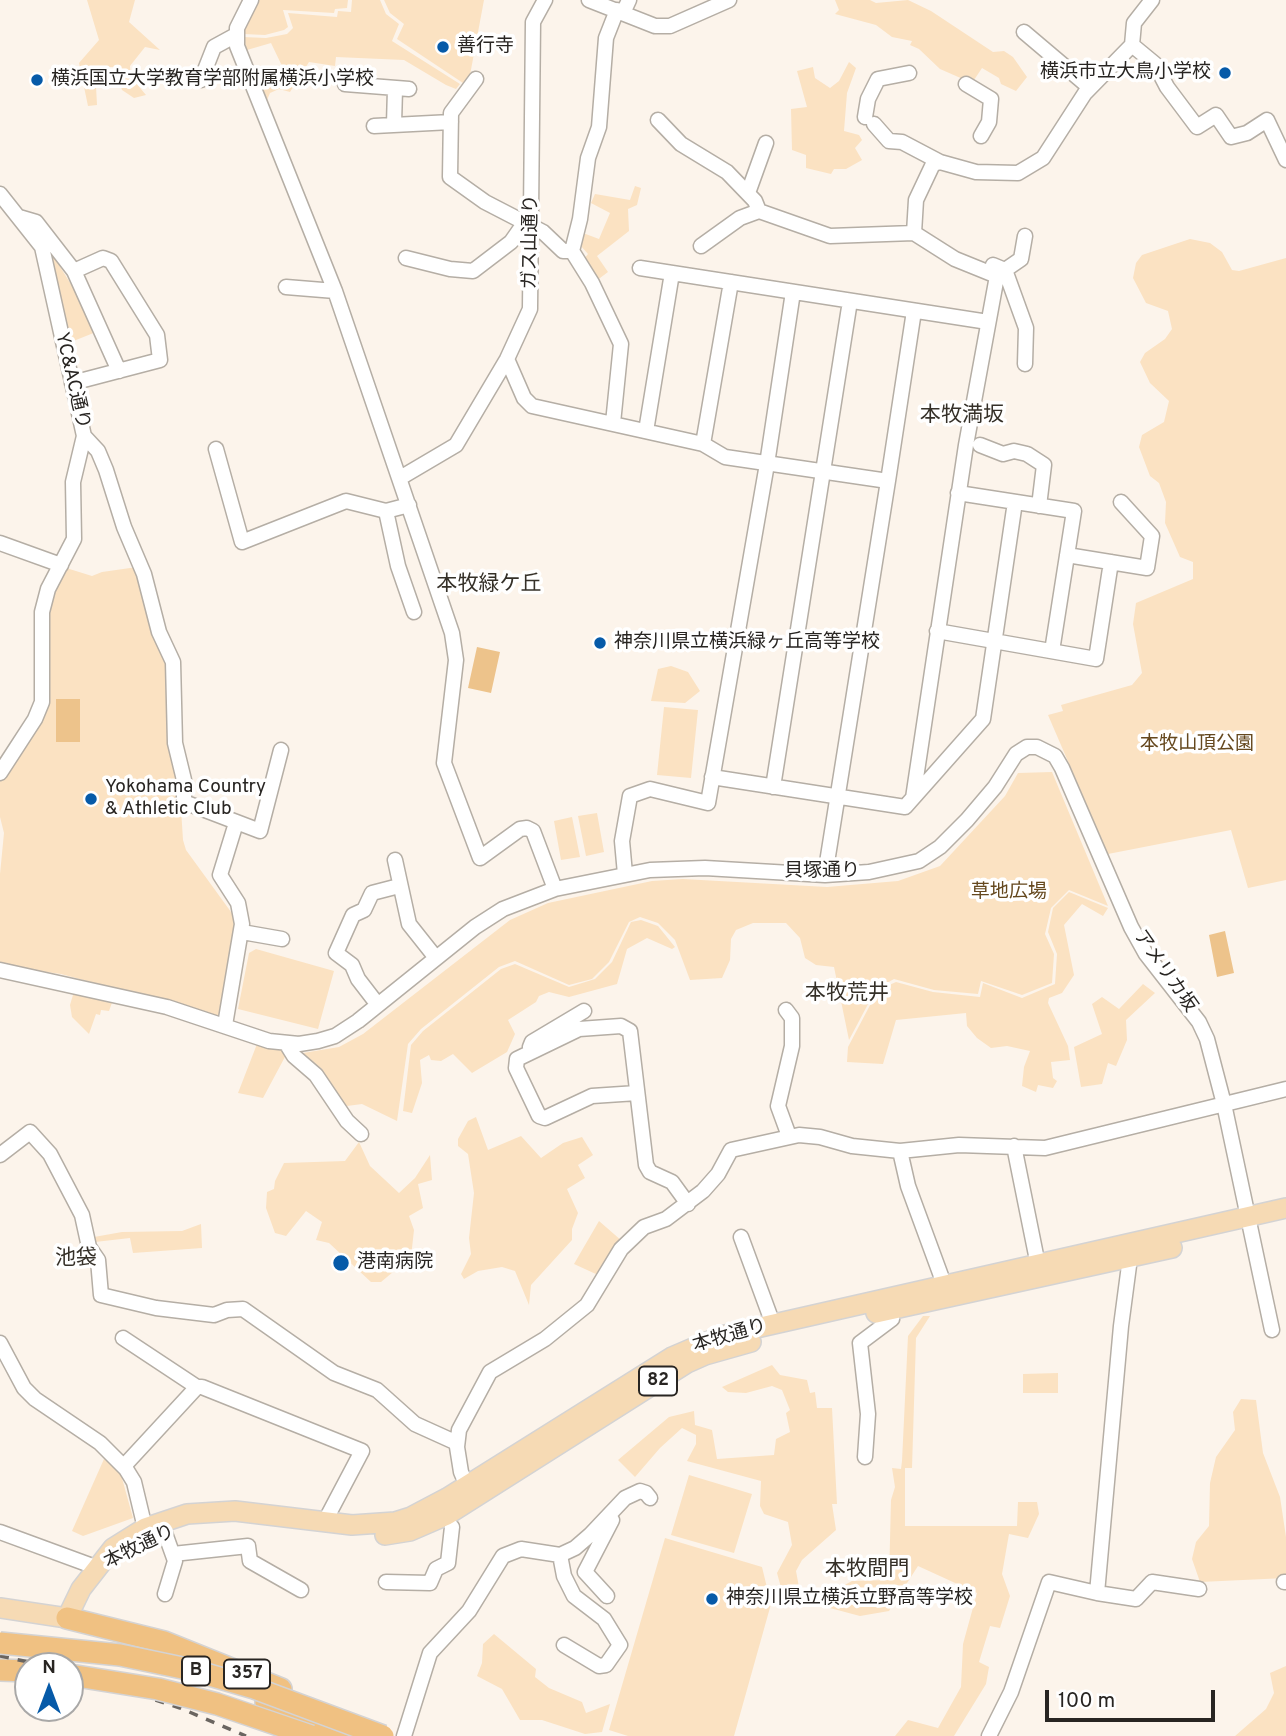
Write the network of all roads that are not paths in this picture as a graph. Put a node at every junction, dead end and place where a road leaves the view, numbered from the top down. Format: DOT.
graph roads {
  1 [pos="251,0"];
  2 [pos="545,0"];
  3 [pos="589,0"];
  4 [pos="729,0"];
  5 [pos="1152,0"];
  6 [pos="623,8"];
  7 [pos="1024,32"];
  8 [pos="236,35"];
  9 [pos="1132,45"];
  10 [pos="909,73"];
  11 [pos="476,79"];
  12 [pos="201,80"];
  13 [pos="966,84"];
  14 [pos="345,85"];
  15 [pos="1089,87"];
  16 [pos="658,120"];
  17 [pos="451,122"];
  18 [pos="394,124"];
  19 [pos="374,126"];
  20 [pos="981,136"];
  21 [pos="766,143"];
  22 [pos="1286,160"];
  23 [pos="940,162"];
  24 [pos="748,193"];
  25 [pos="0,194"];
  26 [pos="759,212"];
  27 [pos="19,217"];
  28 [pos="529,224"];
  29 [pos="917,235"];
  30 [pos="1025,236"];
  31 [pos="701,246"];
  32 [pos="572,251"];
  33 [pos="405,258"];
  34 [pos="640,268"];
  35 [pos="1005,270"];
  36 [pos="74,271"];
  37 [pos="672,273"];
  38 [pos="731,282"];
  39 [pos="286,288"];
  40 [pos="335,291"];
  41 [pos="793,292"];
  42 [pos="850,301"];
  43 [pos="914,311"];
  44 [pos="988,322"];
  45 [pos="507,359"];
  46 [pos="1025,364"];
  47 [pos="119,371"];
  48 [pos="72,383"];
  49 [pos="613,423"];
  50 [pos="646,431"];
  51 [pos="84,436"];
  52 [pos="704,444"];
  53 [pos="971,445"];
  54 [pos="216,449"];
  55 [pos="767,464"];
  56 [pos="823,472"];
  57 [pos="400,478"];
  58 [pos="888,481"];
  59 [pos="958,493"];
  60 [pos="1015,502"];
  61 [pos="1122,502"];
  62 [pos="409,506"];
  63 [pos="1039,506"];
  64 [pos="386,511"];
  65 [pos="0,543"];
  66 [pos="1067,555"];
  67 [pos="1111,562"];
  68 [pos="61,565"];
  69 [pos="414,612"];
  70 [pos="937,631"];
  71 [pos="994,641"];
  72 [pos="1052,651"];
  73 [pos="1037,747"];
  74 [pos="281,750"];
  75 [pos="0,773"];
  76 [pos="712,777"];
  77 [pos="773,788"];
  78 [pos="838,797"];
  79 [pos="913,798"];
  80 [pos="236,823"];
  81 [pos="395,860"];
  82 [pos="625,874"];
  83 [pos="825,875"];
  84 [pos="399,886"];
  85 [pos="555,889"];
  86 [pos="242,932"];
  87 [pos="282,939"];
  88 [pos="436,958"];
  89 [pos="0,970"];
  90 [pos="378,1005"];
  91 [pos="786,1010"];
  92 [pos="584,1011"];
  93 [pos="225,1025"];
  94 [pos="286,1043"];
  95 [pos="526,1055"];
  96 [pos="1286,1089"];
  97 [pos="637,1093"];
  98 [pos="1224,1104"];
  99 [pos="361,1134"];
  100 [pos="789,1136"];
  101 [pos="1014,1146"];
  102 [pos="900,1151"];
  103 [pos="0,1155"];
  104 [pos="688,1204"];
  105 [pos="1286,1208"];
  106 [pos="1286,1221"];
  107 [pos="1250,1223"];
  108 [pos="741,1237"];
  109 [pos="1129,1251"];
  110 [pos="1038,1265"];
  111 [pos="945,1297"];
  112 [pos="889,1303"];
  113 [pos="773,1324"];
  114 [pos="1272,1330"];
  115 [pos="123,1338"];
  116 [pos="0,1343"];
  117 [pos="197,1387"];
  118 [pos="457,1443"];
  119 [pos="865,1457"];
  120 [pos="124,1466"];
  121 [pos="470,1492"];
  122 [pos="625,1498"];
  123 [pos="650,1498"];
  124 [pos="324,1523"];
  125 [pos="452,1527"];
  126 [pos="145,1528"];
  127 [pos="0,1532"];
  128 [pos="165,1533"];
  129 [pos="173,1553"];
  130 [pos="560,1555"];
  131 [pos="98,1568"];
  132 [pos="386,1582"];
  133 [pos="1199,1589"];
  134 [pos="301,1590"];
  135 [pos="1097,1593"];
  136 [pos="165,1594"];
  137 [pos="607,1596"];
  138 [pos="0,1608"];
  139 [pos="67,1618"];
  140 [pos="96,1623"];
  141 [pos="0,1644"];
  142 [pos="564,1646"];
  143 [pos="84,1675"];
  144 [pos="84,1676"];
  145 [pos="311,1736"];
  146 [pos="318,1736"];
  147 [pos="344,1736"];
  148 [pos="371,1736"];
  149 [pos="383,1736"];
  150 [pos="393,1736"];
  151 [pos="404,1736"];
  152 [pos="989,1736"];
  1 -- 8 [label="street"];
  2 -- 28 [label="street, ガス山通り"];
  3 -- 6 [label="street"];
  4 -- 6 [label="street"];
  5 -- 9 [label="street"];
  6 -- 32 [label="street"];
  7 -- 15 [label="street"];
  8 -- 12 [label="street"];
  8 -- 40 [label="street"];
  9 -- 15 [label="street"];
  9 -- 22 [label="street"];
  10 -- 23 [label="street"];
  11 -- 17 [label="street"];
  13 -- 20 [label="street"];
  14 -- 18 [label="street"];
  15 -- 23 [label="street"];
  16 -- 24 [label="street"];
  17 -- 18 [label="street"];
  17 -- 28 [label="street"];
  18 -- 19 [label="street"];
  21 -- 24 [label="street"];
  23 -- 29 [label="street"];
  24 -- 26 [label="street"];
  25 -- 27 [label="street, YC&AC通り"];
  26 -- 29 [label="street"];
  26 -- 31 [label="street"];
  27 -- 36 [label="street"];
  27 -- 48 [label="street, YC&AC通り"];
  28 -- 32 [label="street"];
  28 -- 33 [label="street"];
  28 -- 45 [label="street, ガス山通り"];
  29 -- 35 [label="street"];
  29 -- 44 [label="street"];
  30 -- 35 [label="street"];
  32 -- 49 [label="street"];
  34 -- 37 [label="street"];
  35 -- 46 [label="street"];
  36 -- 47 [label="street"];
  36 -- 47 [label="street"];
  37 -- 38 [label="street"];
  37 -- 50 [label="street"];
  38 -- 41 [label="street"];
  38 -- 52 [label="street"];
  39 -- 40 [label="street"];
  40 -- 57 [label="street"];
  41 -- 42 [label="street"];
  41 -- 55 [label="street"];
  42 -- 43 [label="street"];
  42 -- 56 [label="street"];
  43 -- 44 [label="street"];
  43 -- 58 [label="street"];
  44 -- 53 [label="street"];
  45 -- 49 [label="street"];
  45 -- 57 [label="street, ガス山通り"];
  47 -- 48 [label="street"];
  48 -- 51 [label="street, YC&AC通り"];
  49 -- 50 [label="street"];
  50 -- 52 [label="street"];
  51 -- 68 [label="street, YC&AC通り"];
  51 -- 80 [label="street"];
  52 -- 55 [label="street"];
  53 -- 59 [label="street"];
  53 -- 63 [label="street"];
  54 -- 64 [label="street"];
  55 -- 56 [label="street"];
  55 -- 76 [label="street"];
  56 -- 58 [label="street"];
  56 -- 77 [label="street"];
  57 -- 62 [label="street"];
  58 -- 78 [label="street"];
  59 -- 60 [label="street"];
  59 -- 70 [label="street"];
  60 -- 63 [label="street"];
  60 -- 71 [label="street"];
  61 -- 67 [label="street"];
  62 -- 64 [label="street"];
  62 -- 85 [label="street"];
  63 -- 66 [label="street"];
  64 -- 69 [label="street"];
  65 -- 68 [label="street"];
  66 -- 67 [label="street"];
  66 -- 72 [label="street"];
  67 -- 72 [label="street"];
  68 -- 75 [label="street, YC&AC通り"];
  70 -- 71 [label="street"];
  70 -- 79 [label="street"];
  71 -- 72 [label="street"];
  71 -- 79 [label="street"];
  73 -- 83 [label="street, 貝塚通り"];
  73 -- 98 [label="street, アメリカ坂"];
  74 -- 80 [label="street"];
  76 -- 77 [label="street"];
  76 -- 82 [label="street"];
  77 -- 78 [label="street"];
  78 -- 79 [label="street"];
  78 -- 83 [label="street"];
  80 -- 86 [label="street"];
  81 -- 84 [label="street"];
  82 -- 83 [label="street, 貝塚通り"];
  82 -- 85 [label="street, 貝塚通り"];
  84 -- 88 [label="street"];
  84 -- 90 [label="street"];
  85 -- 88 [label="street, 貝塚通り"];
  86 -- 87 [label="street"];
  86 -- 93 [label="street"];
  88 -- 90 [label="street, 貝塚通り"];
  89 -- 93 [label="street"];
  90 -- 94 [label="street, 貝塚通り"];
  91 -- 100 [label="street"];
  92 -- 95 [label="street"];
  93 -- 94 [label="street"];
  94 -- 99 [label="street"];
  95 -- 97 [label="street"];
  95 -- 97 [label="street"];
  96 -- 98 [label="street"];
  97 -- 104 [label="street"];
  98 -- 101 [label="street"];
  98 -- 107 [label="street, アメリカ坂"];
  100 -- 102 [label="street"];
  100 -- 104 [label="street"];
  101 -- 102 [label="street"];
  101 -- 110 [label="street"];
  102 -- 111 [label="street"];
  103 -- 118 [label="street"];
  104 -- 118 [label="street"];
  105 -- 107 [label="main road, 82"];
  106 -- 107 [label="main road, 82"];
  107 -- 109 [label="main road, 本牧通り / 82"];
  107 -- 114 [label="street, アメリカ坂"];
  108 -- 113 [label="street"];
  109 -- 110 [label="main road, 本牧通り / 82"];
  109 -- 111 [label="main road, 本牧通り / 82"];
  109 -- 135 [label="street"];
  110 -- 111 [label="main road, 本牧通り / 82"];
  111 -- 112 [label="main road, 本牧通り / 82"];
  112 -- 113 [label="main road, 本牧通り / 82"];
  112 -- 119 [label="street"];
  112 -- 121 [label="main road, 本牧通り / 82"];
  113 -- 121 [label="main road, 本牧通り / 82"];
  115 -- 117 [label="street"];
  116 -- 120 [label="street"];
  117 -- 120 [label="street"];
  117 -- 124 [label="street"];
  118 -- 121 [label="street"];
  120 -- 126 [label="street"];
  121 -- 124 [label="main road, 本牧通り / 82"];
  121 -- 128 [label="main road, 本牧通り / 82"];
  122 -- 123 [label="street"];
  122 -- 130 [label="street"];
  122 -- 137 [label="street"];
  124 -- 126 [label="main road, 本牧通り / 82"];
  125 -- 132 [label="street"];
  126 -- 131 [label="main road, 本牧通り / 82"];
  127 -- 131 [label="street"];
  128 -- 129 [label="street"];
  128 -- 131 [label="main road, 本牧通り / 82"];
  129 -- 134 [label="street"];
  129 -- 136 [label="street"];
  130 -- 142 [label="street"];
  130 -- 151 [label="street"];
  131 -- 139 [label="main road, 本牧通り / 82"];
  133 -- 135 [label="street"];
  135 -- 152 [label="street"];
  138 -- 139 [label="main road"];
  139 -- 140 [label="highway, 357"];
  140 -- 147 [label="highway, 357"];
  140 -- 150 [label="highway, 357"];
  141 -- 148 [label="highway, 357, bridge"];
  141 -- 149 [label="highway, B, bridge"];
  143 -- 146 [label="highway, 357, bridge"];
  144 -- 145 [label="highway, B, bridge"];
}
